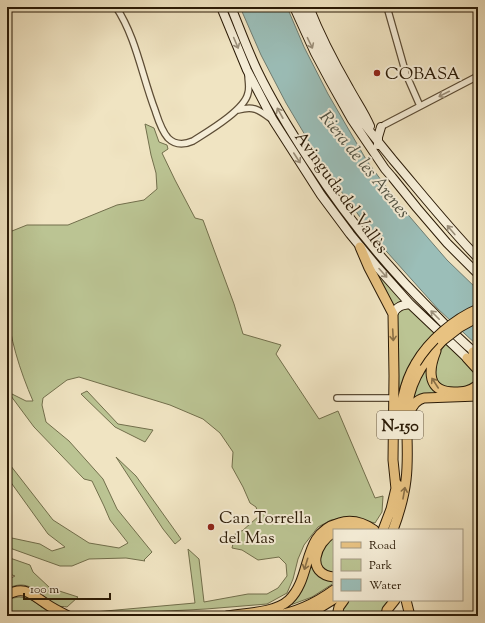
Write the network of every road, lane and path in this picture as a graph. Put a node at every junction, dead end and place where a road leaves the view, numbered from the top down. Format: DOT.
graph roads {
  1 [pos="116,7"];
  2 [pos="221,7"];
  3 [pos="232,7"];
  4 [pos="294,7"];
  5 [pos="301,7"];
  6 [pos="309,7"];
  7 [pos="387,7"];
  8 [pos="247,70"];
  9 [pos="478,76"];
  10 [pos="420,106"];
  11 [pos="238,110"];
  12 [pos="273,120"];
  13 [pos="382,126"];
  14 [pos="369,128"];
  15 [pos="378,142"];
  16 [pos="392,177"];
  17 [pos="360,247"];
  18 [pos="478,258"];
  19 [pos="478,274"];
  20 [pos="410,304"];
  21 [pos="478,309"];
  22 [pos="393,314"];
  23 [pos="478,317"];
  24 [pos="474,355"];
  25 [pos="424,364"];
  26 [pos="478,366"];
  27 [pos="478,370"];
  28 [pos="478,385"];
  29 [pos="478,396"];
  30 [pos="337,398"];
  31 [pos="394,398"];
  32 [pos="408,420"];
  33 [pos="396,489"];
  34 [pos="362,527"];
  35 [pos="344,529"];
  36 [pos="383,529"];
  37 [pos="392,529"];
  38 [pos="333,533"];
  39 [pos="333,578"];
  40 [pos="333,591"];
  41 [pos="7,595"];
  42 [pos="333,600"];
  43 [pos="343,601"];
  44 [pos="394,601"];
  45 [pos="406,601"];
  46 [pos="68,616"];
  47 [pos="227,616"];
  48 [pos="273,616"];
  49 [pos="301,616"];
  50 [pos="337,616"];
  51 [pos="386,616"];
  52 [pos="390,616"];
  53 [pos="398,616"];
  54 [pos="410,616"];
  1 -- 11 [label="street"];
  2 -- 8 [label="main road, Avinguda del Vallès, one-way"];
  24 -- 3 [label="main road, Avinguda del Vallès, one-way"];
  4 -- 16 [label="main road, one-way"];
  5 -- 14 [label="main road"];
  6 -- 14 [label="main road"];
  7 -- 10 [label="street"];
  8 -- 11 [label="street"];
  8 -- 12 [label="main road, Avinguda del Vallès"];
  9 -- 10 [label="street, one-way"];
  10 -- 13 [label="street"];
  11 -- 12 [label="street"];
  12 -- 17 [label="main road, Avinguda del Vallès, one-way"];
  13 -- 14 [label="main road"];
  13 -- 15 [label="main road"];
  14 -- 15 [label="main road"];
  15 -- 16 [label="main road"];
  18 -- 15 [label="main road, one-way"];
  16 -- 19 [label="main road"];
  17 -- 20 [label="main road, Avinguda del Vallès, one-way"];
  17 -- 22 [label="main road"];
  20 -- 22 [label="main road"];
  20 -- 24 [label="main road, Avinguda del Vallès"];
  21 -- 25 [label="main road, N-150, bridge"];
  22 -- 31 [label="main road, one-way"];
  23 -- 25 [label="main road, bridge"];
  24 -- 26 [label="main road, Avinguda del Vallès"];
  24 -- 27 [label="main road"];
  28 -- 25 [label="main road, one-way"];
  25 -- 32 [label="main road, N-150"];
  25 -- 33 [label="main road, N-150"];
  29 -- 32 [label="main road"];
  30 -- 31 [label="street"];
  31 -- 33 [label="main road"];
  37 -- 32 [label="main road, N-150, one-way"];
  33 -- 36 [label="main road, N-150"];
  34 -- 35 [label="main road"];
  34 -- 47 [label="main road, one-way"];
  38 -- 39 [label="main road"];
  40 -- 48 [label="main road"];
  41 -- 46 [label="main road"];
  42 -- 49 [label="main road"];
  43 -- 50 [label="main road"];
  44 -- 51 [label="main road"];
  45 -- 54 [label="main road"];
  52 -- 53 [label="street"];
}
